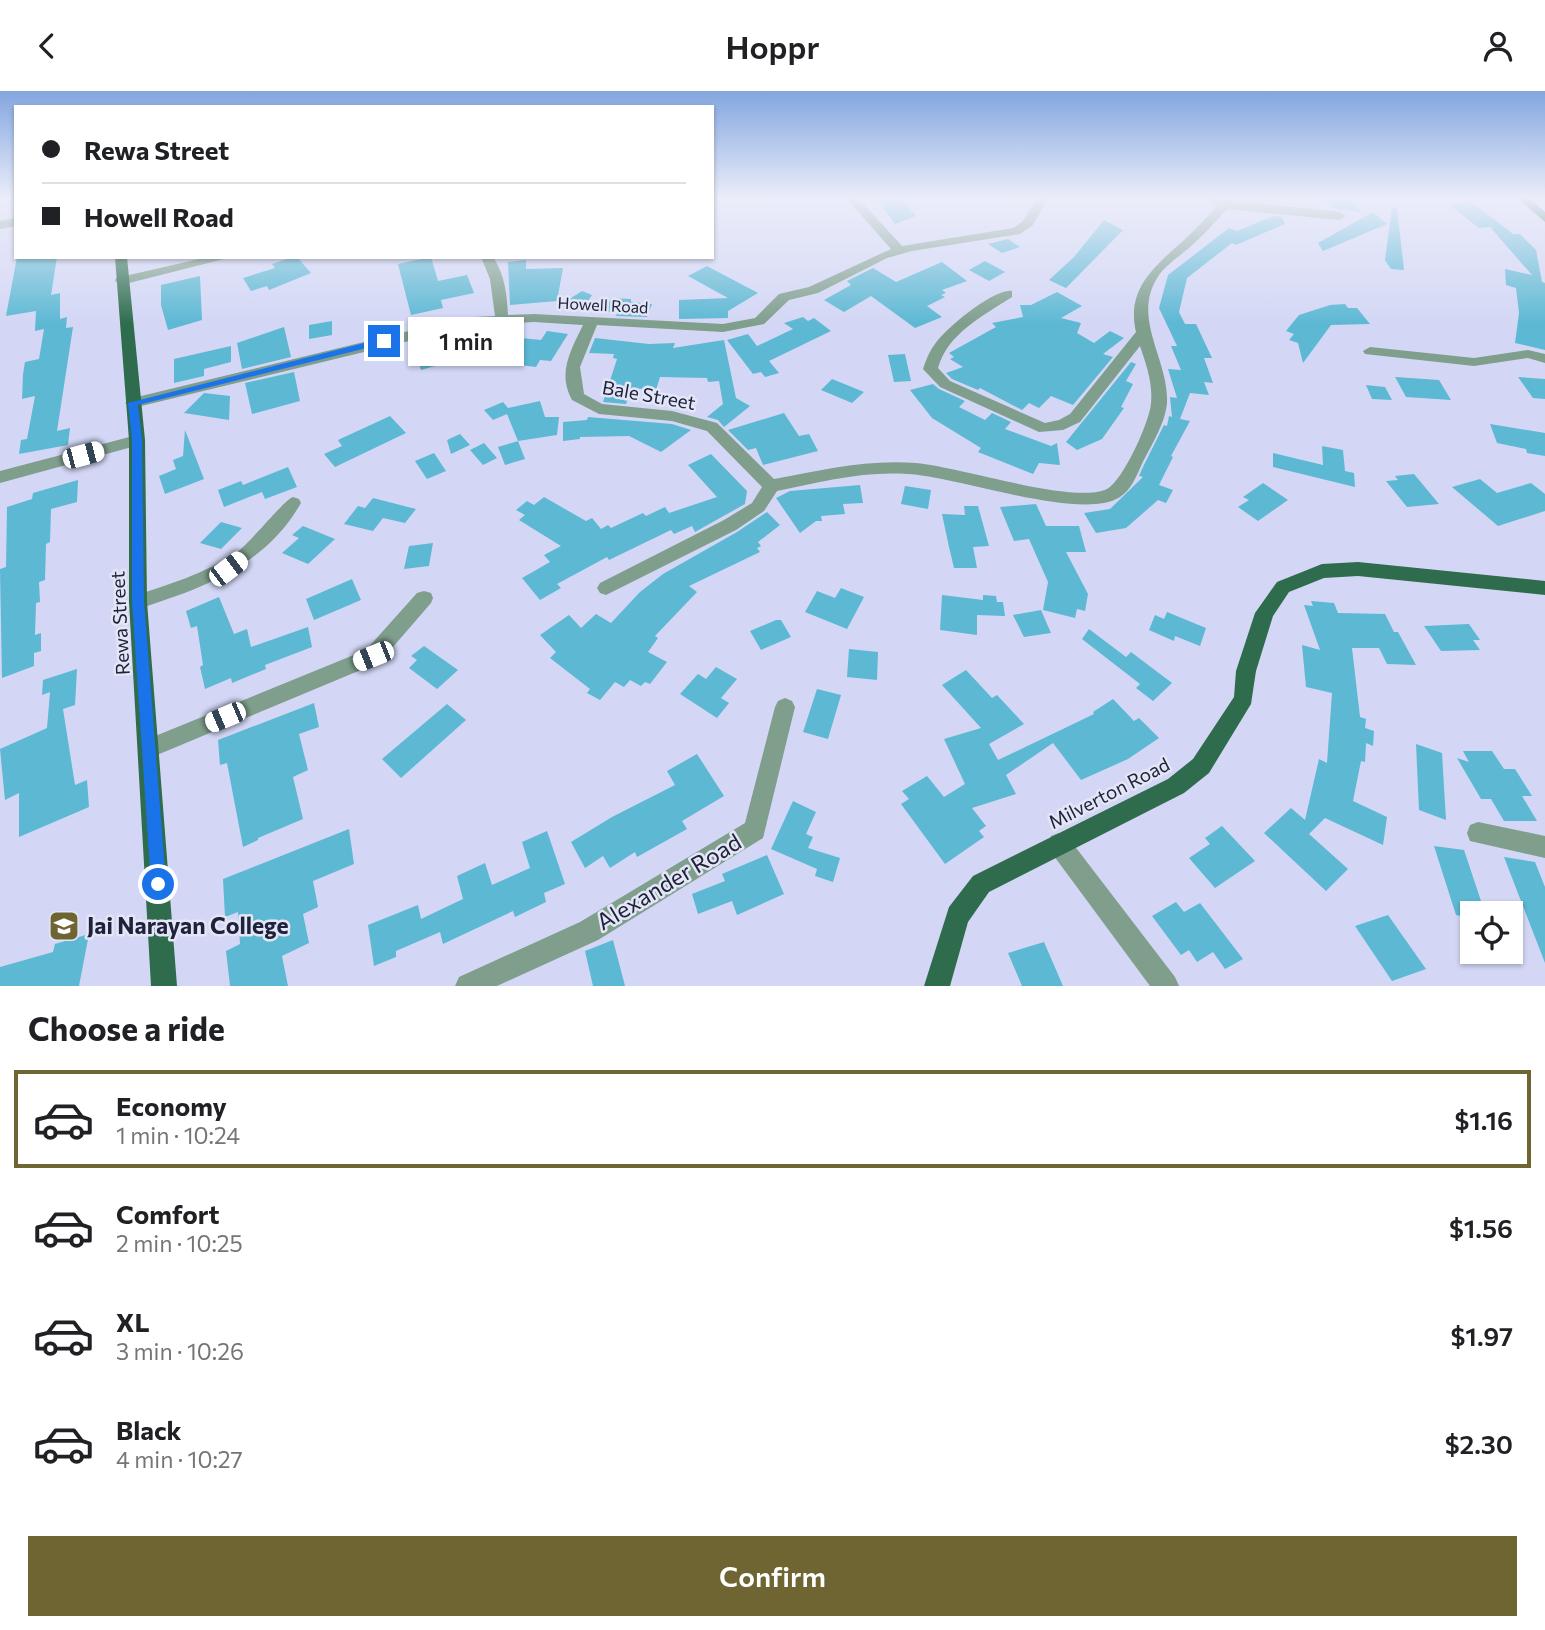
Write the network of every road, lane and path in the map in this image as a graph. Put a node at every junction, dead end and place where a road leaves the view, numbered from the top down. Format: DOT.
graph roads {
  1 [pos="890,240"];
  2 [pos="962,240"];
  3 [pos="1191,240"];
  4 [pos="899,250"];
  5 [pos="121,259"];
  6 [pos="217,259"];
  7 [pos="489,259"];
  8 [pos="121,281"];
  9 [pos="1006,294"];
  10 [pos="502,319"];
  11 [pos="591,323"];
  12 [pos="1142,334"];
  13 [pos="1370,351"];
  14 [pos="1545,359"];
  15 [pos="133,403"];
  16 [pos="137,440"];
  17 [pos="0,477"];
  18 [pos="771,487"];
  19 [pos="293,503"];
  20 [pos="606,588"];
  21 [pos="1545,588"];
  22 [pos="424,598"];
  23 [pos="138,601"];
  24 [pos="785,708"];
  25 [pos="150,748"];
  26 [pos="1478,833"];
  27 [pos="1059,844"];
  28 [pos="1545,847"];
  29 [pos="164,986"];
  30 [pos="468,986"];
  31 [pos="937,986"];
  32 [pos="1166,986"];
  1 -- 4 [label="street"];
  2 -- 4 [label="street, Howell Road"];
  3 -- 12 [label="street"];
  4 -- 11 [label="street, Howell Road"];
  5 -- 8 [label="main road, Rewa Street"];
  6 -- 8 [label="street"];
  7 -- 10 [label="street"];
  8 -- 15 [label="main road, Rewa Street"];
  9 -- 12 [label="street"];
  10 -- 11 [label="street, Howell Road"];
  10 -- 15 [label="street, Howell Road"];
  11 -- 18 [label="street, Bale Street"];
  12 -- 18 [label="street"];
  13 -- 14 [label="street"];
  15 -- 16 [label="main road, Rewa Street"];
  16 -- 17 [label="street"];
  16 -- 23 [label="main road, Rewa Street"];
  18 -- 20 [label="street"];
  19 -- 23 [label="street"];
  21 -- 27 [label="main road, Milverton Road"];
  22 -- 25 [label="street"];
  23 -- 25 [label="main road, Rewa Street"];
  24 -- 30 [label="street, Alexander Road"];
  25 -- 29 [label="main road, Rewa Street"];
  26 -- 28 [label="street"];
  27 -- 31 [label="main road, Milverton Road"];
  27 -- 32 [label="street"];
}
